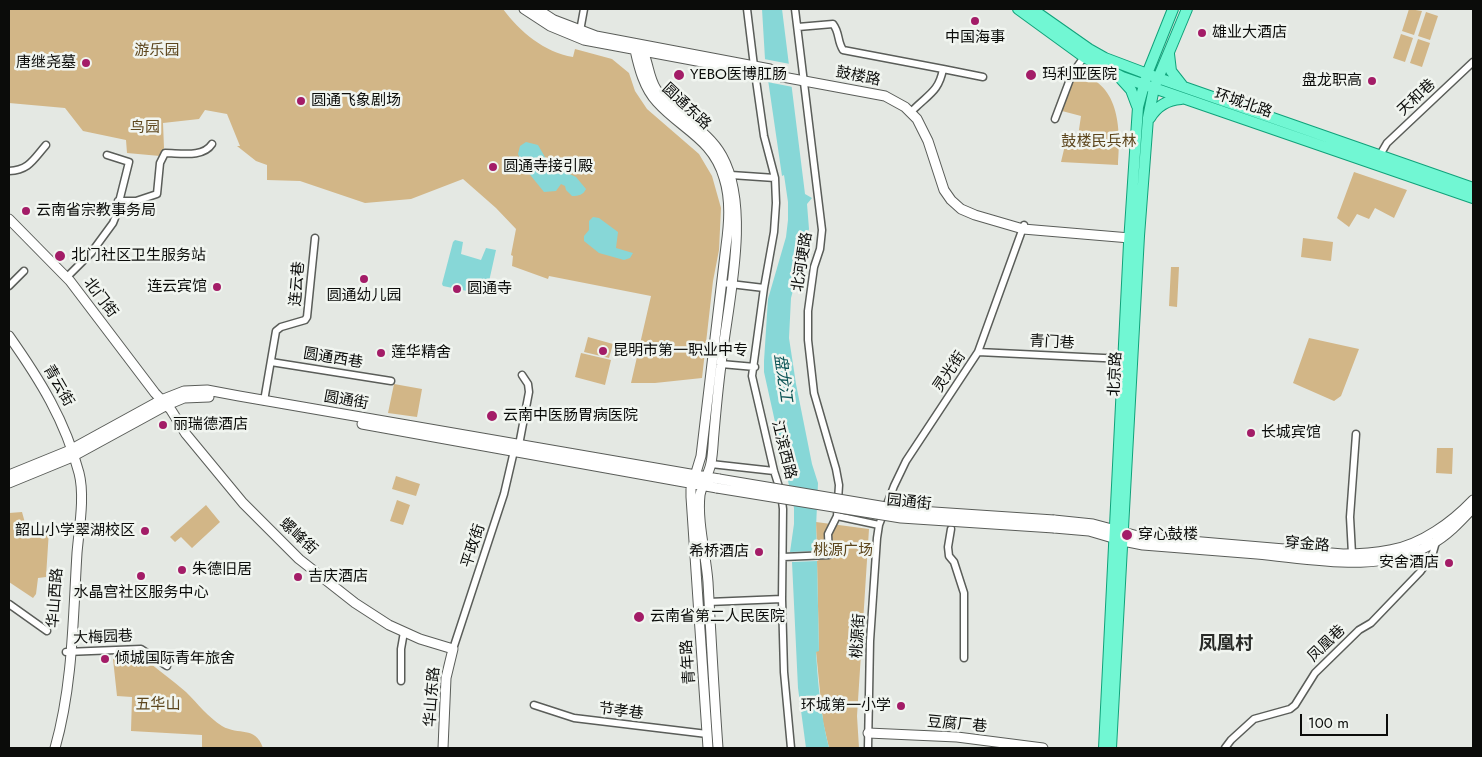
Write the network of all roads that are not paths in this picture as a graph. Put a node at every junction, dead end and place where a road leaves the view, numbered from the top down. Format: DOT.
graph roads {
  1 [pos="524,9"];
  2 [pos="537,9"];
  3 [pos="584,9"];
  4 [pos="747,9"];
  5 [pos="795,9"];
  6 [pos="1018,9"];
  7 [pos="1032,9"];
  8 [pos="1173,9"];
  9 [pos="1187,9"];
  10 [pos="798,27"];
  11 [pos="580,31"];
  12 [pos="639,48"];
  13 [pos="1157,51"];
  14 [pos="1170,51"];
  15 [pos="1084,57"];
  16 [pos="1473,62"];
  17 [pos="1123,65"];
  18 [pos="943,69"];
  19 [pos="755,70"];
  20 [pos="1112,72"];
  21 [pos="1147,74"];
  22 [pos="983,77"];
  23 [pos="800,78"];
  24 [pos="1158,78"];
  25 [pos="1143,85"];
  26 [pos="1154,88"];
  27 [pos="1188,88"];
  28 [pos="1187,100"];
  29 [pos="914,109"];
  30 [pos="1137,118"];
  31 [pos="1055,119"];
  32 [pos="1147,126"];
  33 [pos="212,144"];
  34 [pos="46,145"];
  35 [pos="107,155"];
  36 [pos="1380,155"];
  37 [pos="9,171"];
  38 [pos="731,175"];
  39 [pos="775,178"];
  40 [pos="1473,188"];
  41 [pos="1473,198"];
  42 [pos="118,201"];
  43 [pos="9,219"];
  44 [pos="1024,227"];
  45 [pos="1130,235"];
  46 [pos="315,238"];
  47 [pos="24,270"];
  48 [pos="67,278"];
  49 [pos="727,284"];
  50 [pos="9,286"];
  51 [pos="764,288"];
  52 [pos="9,336"];
  53 [pos="9,341"];
  54 [pos="978,352"];
  55 [pos="1124,359"];
  56 [pos="271,362"];
  57 [pos="721,364"];
  58 [pos="755,367"];
  59 [pos="522,375"];
  60 [pos="391,381"];
  61 [pos="164,403"];
  62 [pos="264,403"];
  63 [pos="1356,434"];
  64 [pos="517,448"];
  65 [pos="71,453"];
  66 [pos="711,464"];
  67 [pos="774,471"];
  68 [pos="9,474"];
  69 [pos="699,480"];
  70 [pos="9,483"];
  71 [pos="1473,500"];
  72 [pos="1473,508"];
  73 [pos="837,516"];
  74 [pos="1054,524"];
  75 [pos="879,525"];
  76 [pos="1440,527"];
  77 [pos="951,529"];
  78 [pos="1119,535"];
  79 [pos="1436,542"];
  80 [pos="1352,554"];
  81 [pos="786,557"];
  82 [pos="782,599"];
  83 [pos="708,602"];
  84 [pos="9,604"];
  85 [pos="47,631"];
  86 [pos="404,632"];
  87 [pos="453,649"];
  88 [pos="68,652"];
  89 [pos="964,658"];
  90 [pos="167,666"];
  91 [pos="401,681"];
  92 [pos="534,705"];
  93 [pos="868,733"];
  94 [pos="707,734"];
  95 [pos="49,748"];
  96 [pos="55,748"];
  97 [pos="443,748"];
  98 [pos="708,748"];
  99 [pos="718,748"];
  100 [pos="791,748"];
  101 [pos="868,748"];
  102 [pos="1043,748"];
  103 [pos="1104,748"];
  104 [pos="1111,748"];
  105 [pos="1225,748"];
  1 -- 12 [label="main road, 鼓楼路"];
  2 -- 11 [label="main road, 鼓楼路"];
  3 -- 11 [label="street"];
  4 -- 19 [label="street, 江滨西路"];
  5 -- 10 [label="street, 北河埂路"];
  6 -- 15 [label="main road, 环城北路"];
  7 -- 17 [label="main road, 环城北路"];
  8 -- 13 [label="main road, 北京路"];
  9 -- 14 [label="main road, 北京路"];
  10 -- 18 [label="street"];
  10 -- 23 [label="street, 北河埂路"];
  11 -- 12 [label="main road, 鼓楼路"];
  12 -- 19 [label="main road, 鼓楼路"];
  12 -- 38 [label="main road, 圆通东路"];
  12 -- 49 [label="main road, 圆通东路"];
  13 -- 17 [label="main road"];
  13 -- 21 [label="main road, 北京路"];
  14 -- 24 [label="main road, 北京路"];
  14 -- 27 [label="main road"];
  15 -- 20 [label="main road, 环城北路"];
  15 -- 31 [label="street"];
  16 -- 36 [label="street, 天和巷"];
  17 -- 21 [label="main road, 环城北路"];
  18 -- 22 [label="street"];
  18 -- 29 [label="street"];
  19 -- 23 [label="main road, 鼓楼路"];
  19 -- 39 [label="street, 江滨西路"];
  20 -- 25 [label="main road, 环城北路"];
  20 -- 30 [label="main road"];
  21 -- 24 [label="main road, 环城北路"];
  21 -- 25 [label="main road, 北京路"];
  23 -- 29 [label="main road, 鼓楼路"];
  23 -- 44 [label="main road, 鼓楼路"];
  23 -- 73 [label="street, 北河埂路"];
  24 -- 26 [label="main road, 北京路"];
  24 -- 27 [label="main road, 环城北路"];
  25 -- 26 [label="main road, 环城北路"];
  25 -- 30 [label="main road, 北京路"];
  26 -- 28 [label="main road, 环城北路"];
  26 -- 32 [label="main road, 北京路"];
  27 -- 36 [label="main road, 环城北路"];
  28 -- 32 [label="main road"];
  28 -- 41 [label="main road, 环城北路"];
  29 -- 44 [label="main road, 鼓楼路"];
  30 -- 45 [label="main road, 北京路"];
  32 -- 78 [label="main road, 北京路"];
  33 -- 42 [label="street"];
  34 -- 37 [label="street"];
  35 -- 42 [label="street"];
  36 -- 40 [label="main road, 环城北路"];
  38 -- 39 [label="street"];
  38 -- 49 [label="main road, 圆通东路"];
  39 -- 51 [label="street, 江滨西路"];
  42 -- 48 [label="street"];
  43 -- 48 [label="main road, 北门街"];
  44 -- 45 [label="main road, 鼓楼路"];
  44 -- 54 [label="street, 灵光街"];
  45 -- 55 [label="main road, 北京路"];
  46 -- 56 [label="street, 连云巷"];
  47 -- 50 [label="street"];
  48 -- 61 [label="main road, 北门街"];
  49 -- 51 [label="street"];
  49 -- 57 [label="main road, 圆通东路"];
  49 -- 69 [label="main road, 圆通东路"];
  51 -- 58 [label="street, 江滨西路"];
  52 -- 65 [label="main road, 青云街"];
  53 -- 65 [label="main road, 青云街"];
  54 -- 55 [label="street, 青门巷"];
  54 -- 75 [label="street, 灵光街"];
  55 -- 78 [label="main road, 北京路"];
  56 -- 60 [label="street, 圆通西巷"];
  56 -- 62 [label="street, 连云巷"];
  57 -- 58 [label="street"];
  57 -- 66 [label="main road, 圆通东路"];
  58 -- 67 [label="street, 江滨西路"];
  59 -- 64 [label="street, 平政街"];
  61 -- 62 [label="main road, 圆通街"];
  61 -- 65 [label="main road, 圆通街"];
  61 -- 86 [label="main road, 螺峰街"];
  62 -- 64 [label="main road, 圆通街"];
  63 -- 80 [label="street"];
  64 -- 69 [label="main road, 圆通街"];
  64 -- 87 [label="street, 平政街"];
  65 -- 68 [label="main road, 圆通街"];
  65 -- 70 [label="main road, 圆通街"];
  65 -- 88 [label="main road, 华山西路"];
  66 -- 67 [label="street"];
  66 -- 69 [label="main road, 圆通东路"];
  67 -- 81 [label="street, 江滨西路"];
  69 -- 74 [label="main road, 园通街, bridge"];
  69 -- 74 [label="main road, 园通街, bridge"];
  69 -- 83 [label="main road, 青年路"];
  69 -- 94 [label="main road, 青年路"];
  71 -- 76 [label="main road, 穿金路"];
  72 -- 79 [label="main road, 穿金路"];
  73 -- 75 [label="street"];
  73 -- 81 [label="street, 北河埂路"];
  74 -- 78 [label="main road, 园通街"];
  75 -- 93 [label="street, 桃源街"];
  76 -- 79 [label="main road"];
  76 -- 80 [label="main road, 穿金路"];
  77 -- 89 [label="street"];
  78 -- 79 [label="main road, 穿金路"];
  78 -- 80 [label="main road, 穿金路"];
  78 -- 103 [label="main road, 北京路"];
  78 -- 104 [label="main road, 北京路"];
  79 -- 105 [label="street, 凤凰巷"];
  81 -- 82 [label="street, 江滨西路"];
  82 -- 83 [label="street"];
  82 -- 100 [label="street, 江滨西路"];
  83 -- 99 [label="main road, 青年路"];
  84 -- 85 [label="street"];
  86 -- 87 [label="main road, 螺峰街"];
  86 -- 91 [label="street"];
  87 -- 97 [label="main road, 华山东路"];
  88 -- 90 [label="street, 大梅园巷"];
  88 -- 95 [label="main road, 华山西路"];
  88 -- 96 [label="main road, 华山西路"];
  92 -- 94 [label="street, 节孝巷"];
  93 -- 101 [label="street, 桃源街"];
  93 -- 102 [label="main road, 豆腐厂巷"];
  94 -- 98 [label="main road, 青年路"];
}
